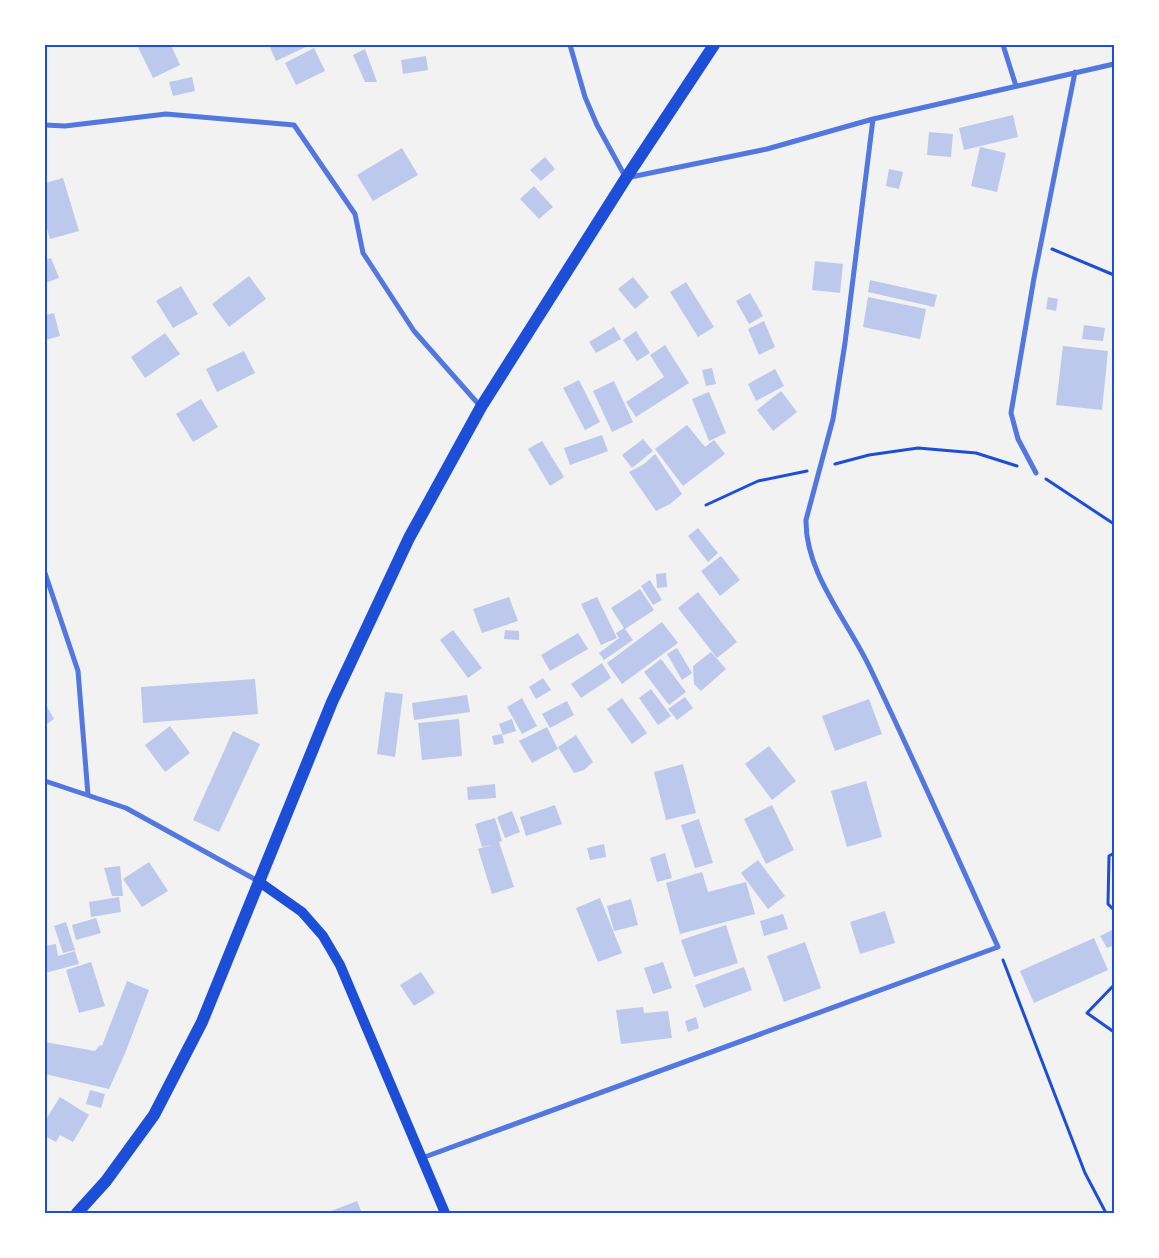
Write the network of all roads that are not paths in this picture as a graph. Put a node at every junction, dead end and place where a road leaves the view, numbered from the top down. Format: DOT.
graph roads {
  1 [pos="570,45"];
  2 [pos="714,45"];
  3 [pos="1003,45"];
  4 [pos="1114,64"];
  5 [pos="1075,72"];
  6 [pos="1016,86"];
  7 [pos="873,119"];
  8 [pos="45,125"];
  9 [pos="626,178"];
  10 [pos="481,407"];
  11 [pos="1036,472"];
  12 [pos="45,573"];
  13 [pos="45,781"];
  14 [pos="88,795"];
  15 [pos="258,881"];
  16 [pos="422,1158"];
  17 [pos="77,1213"];
  18 [pos="445,1213"];
  1 -- 9 [label="street"];
  2 -- 9 [label="main road"];
  3 -- 6 [label="street"];
  4 -- 5 [label="street"];
  5 -- 6 [label="street"];
  5 -- 11 [label="street"];
  6 -- 7 [label="street"];
  7 -- 9 [label="street"];
  7 -- 16 [label="street"];
  8 -- 10 [label="street"];
  9 -- 10 [label="main road"];
  10 -- 15 [label="main road"];
  12 -- 14 [label="street"];
  13 -- 14 [label="street"];
  14 -- 15 [label="street"];
  15 -- 16 [label="main road"];
  15 -- 17 [label="main road"];
  16 -- 18 [label="main road"];
}
